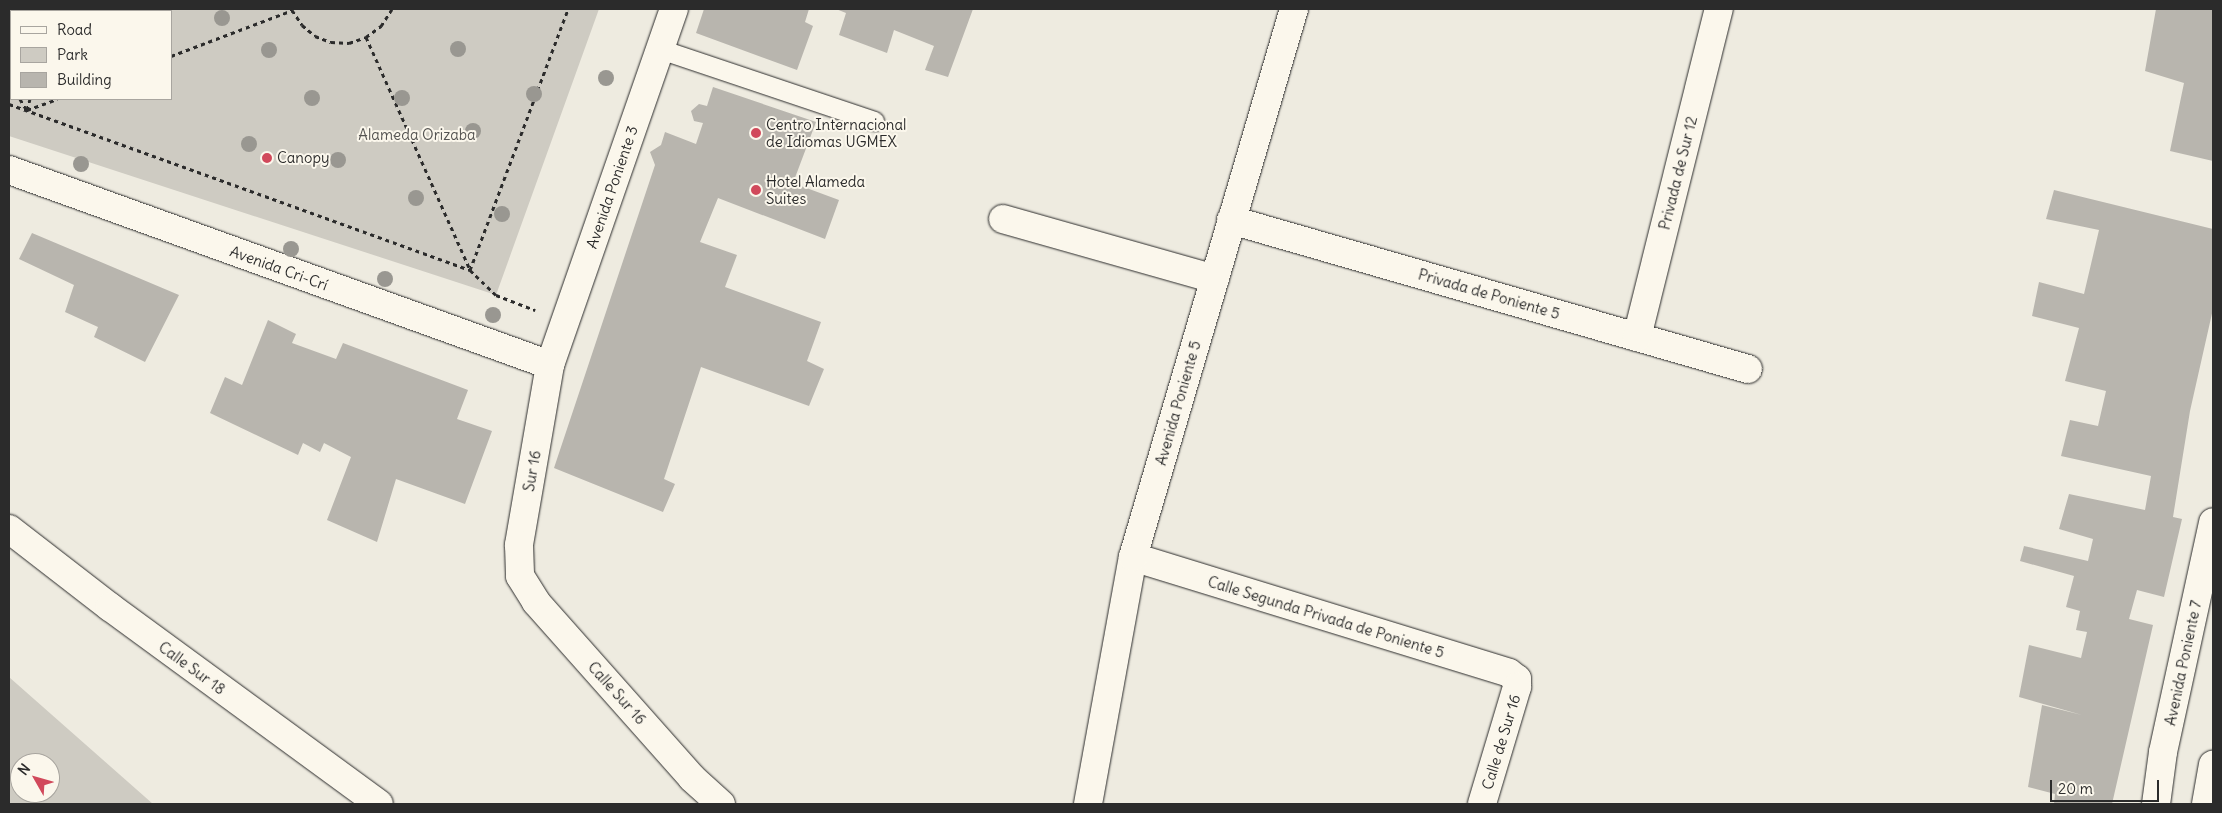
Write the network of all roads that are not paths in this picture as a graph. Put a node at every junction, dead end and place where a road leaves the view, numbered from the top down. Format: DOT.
graph roads {
  1 [pos="674,9"];
  2 [pos="1294,9"];
  3 [pos="1719,9"];
  4 [pos="660,49"];
  5 [pos="874,121"];
  6 [pos="9,170"];
  7 [pos="1002,219"];
  8 [pos="1231,220"];
  9 [pos="1215,279"];
  10 [pos="1637,337"];
  11 [pos="550,365"];
  12 [pos="1748,368"];
  13 [pos="2213,522"];
  14 [pos="9,528"];
  15 [pos="1133,557"];
  16 [pos="520,576"];
  17 [pos="1517,679"];
  18 [pos="2213,765"];
  19 [pos="379,804"];
  20 [pos="721,804"];
  21 [pos="1088,804"];
  22 [pos="1482,804"];
  23 [pos="2156,804"];
  24 [pos="2206,804"];
  1 -- 4 [label="street, Avenida Poniente 3"];
  2 -- 8 [label="street, Avenida Poniente 5"];
  3 -- 10 [label="street, Privada de Sur 12"];
  4 -- 5 [label="lane"];
  4 -- 11 [label="street, Avenida Poniente 3"];
  6 -- 11 [label="street, Avenida Cri-Crí"];
  7 -- 9 [label="street"];
  8 -- 9 [label="street, Avenida Poniente 5"];
  8 -- 10 [label="street, Privada de Poniente 5"];
  9 -- 15 [label="street, Avenida Poniente 5"];
  10 -- 12 [label="street, Privada de Poniente 5"];
  11 -- 16 [label="street, Sur 16"];
  13 -- 23 [label="street, Avenida Poniente 7"];
  14 -- 19 [label="street, Calle Sur 18"];
  15 -- 17 [label="street, Calle Segunda Privada de Poniente 5"];
  15 -- 21 [label="street, Avenida Poniente 5"];
  16 -- 20 [label="street, Calle Sur 16"];
  17 -- 22 [label="street, Calle de Sur 16"];
  18 -- 24 [label="street"];
}
